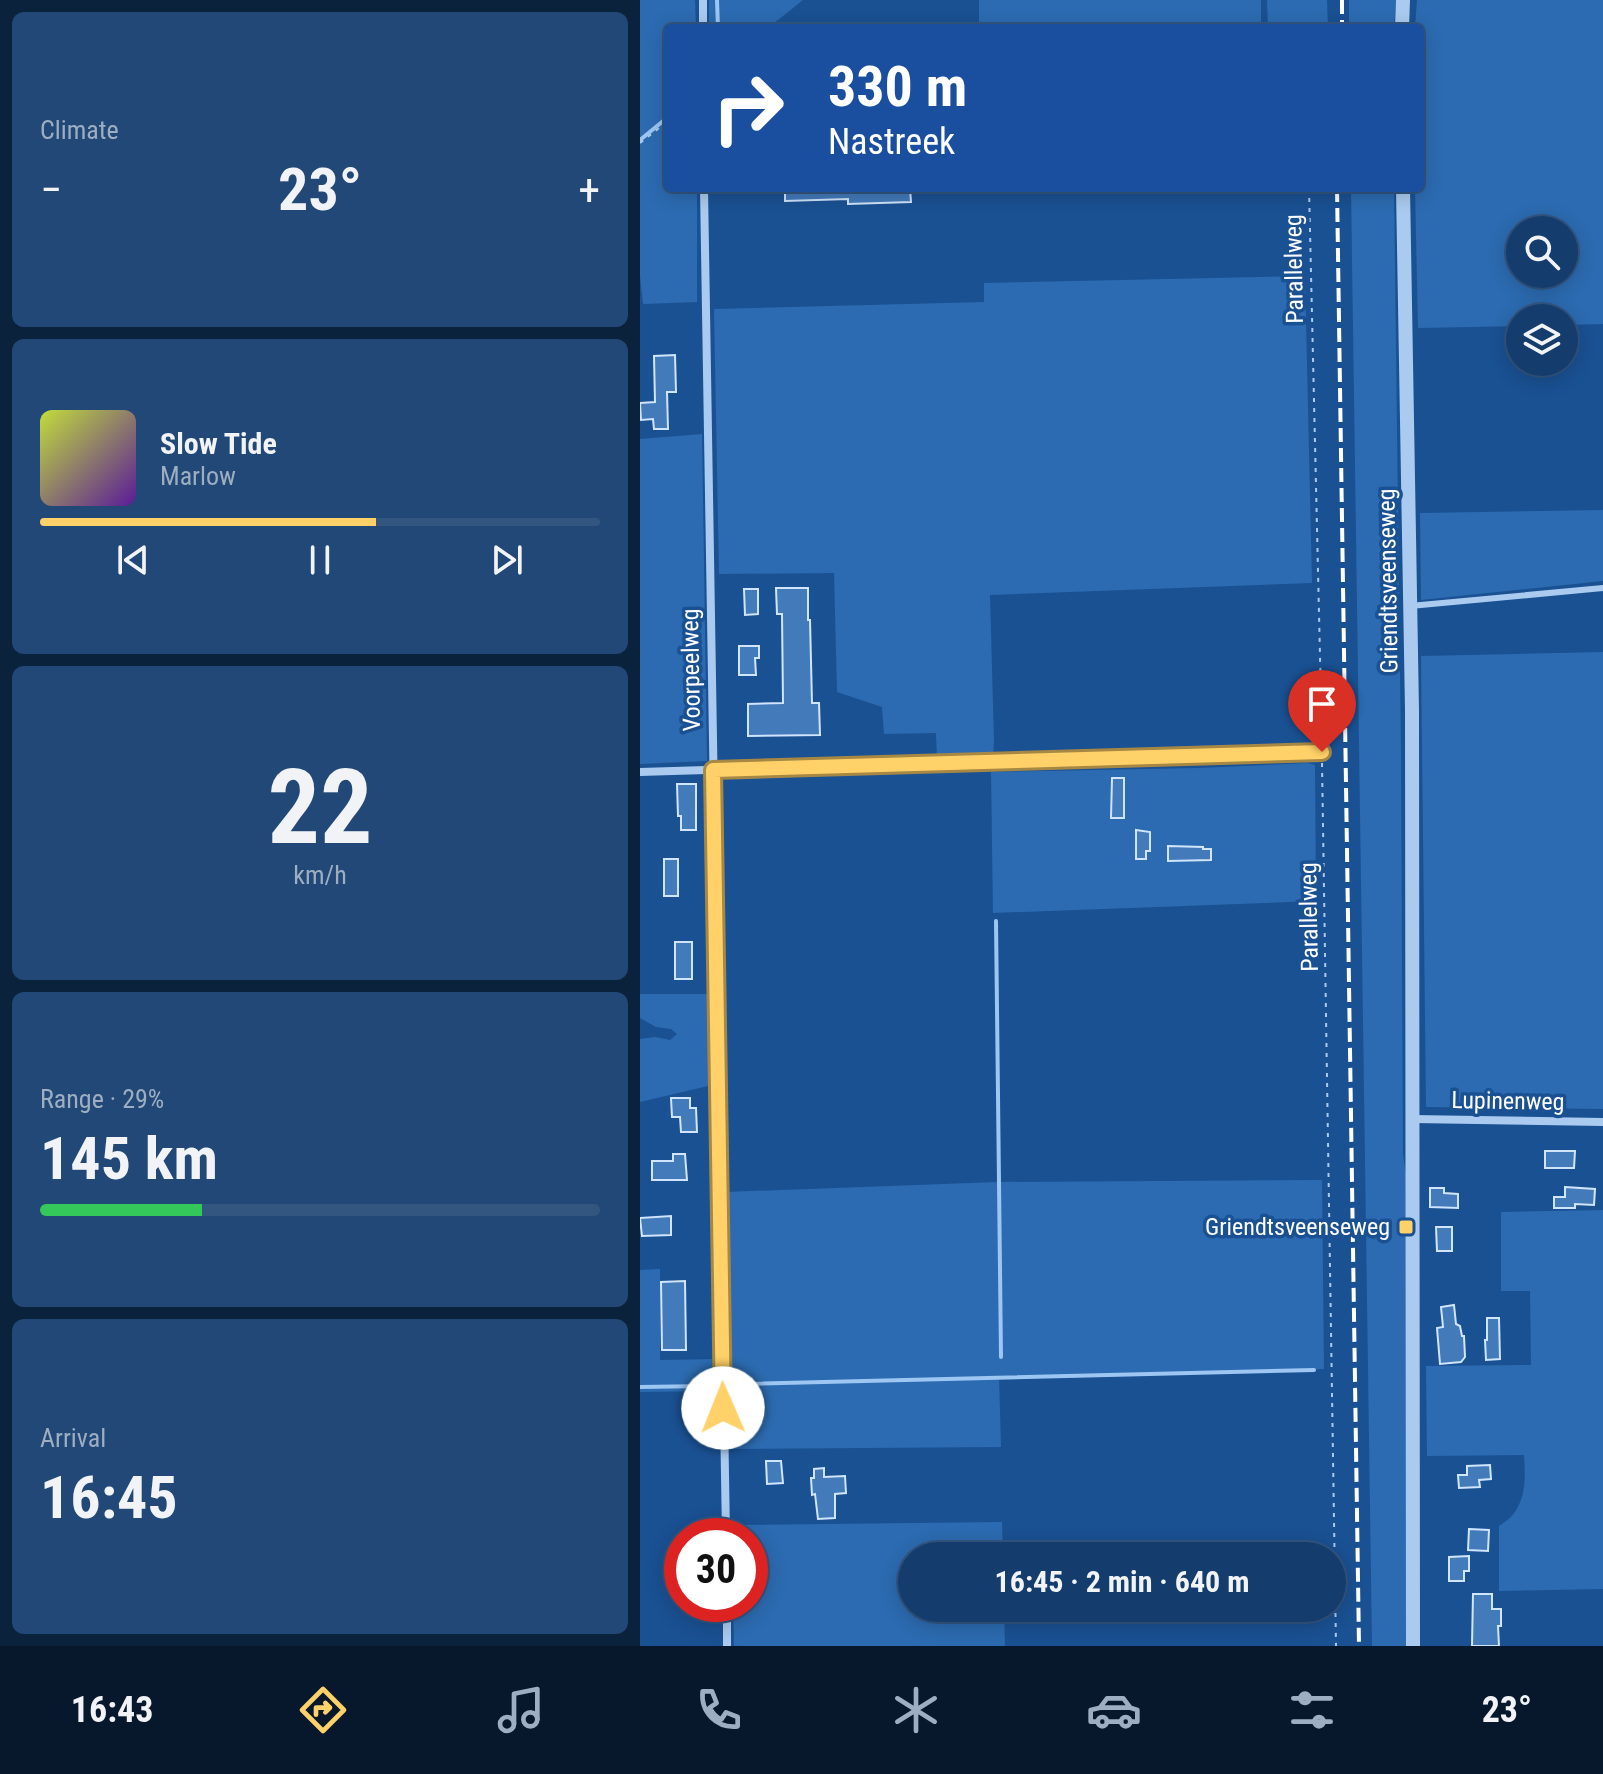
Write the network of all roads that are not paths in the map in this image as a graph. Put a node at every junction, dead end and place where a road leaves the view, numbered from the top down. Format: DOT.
graph roads {
  1 [pos="703,0"];
  2 [pos="1403,0"];
  3 [pos="703,24"];
  4 [pos="1402,24"];
  5 [pos="704,192"];
  6 [pos="1403,192"];
  7 [pos="1603,588"];
  8 [pos="1410,606"];
  9 [pos="1322,752"];
  10 [pos="713,770"];
  11 [pos="640,772"];
  12 [pos="1412,1119"];
  13 [pos="1603,1122"];
  14 [pos="726,1518"];
  15 [pos="727,1622"];
  16 [pos="727,1646"];
  17 [pos="1413,1646"];
  1 -- 3 [label="street"];
  2 -- 4 [label="street"];
  5 -- 10 [label="street, Voorpeelweg"];
  6 -- 8 [label="street, Griendtsveenseweg"];
  7 -- 8 [label="lane"];
  8 -- 12 [label="street, Griendtsveenseweg"];
  9 -- 10 [label="street"];
  10 -- 11 [label="street"];
  10 -- 14 [label="street, Voorpeelweg"];
  12 -- 13 [label="street, Lupinenweg"];
  12 -- 17 [label="street, Griendtsveenseweg"];
  15 -- 16 [label="street"];
}
